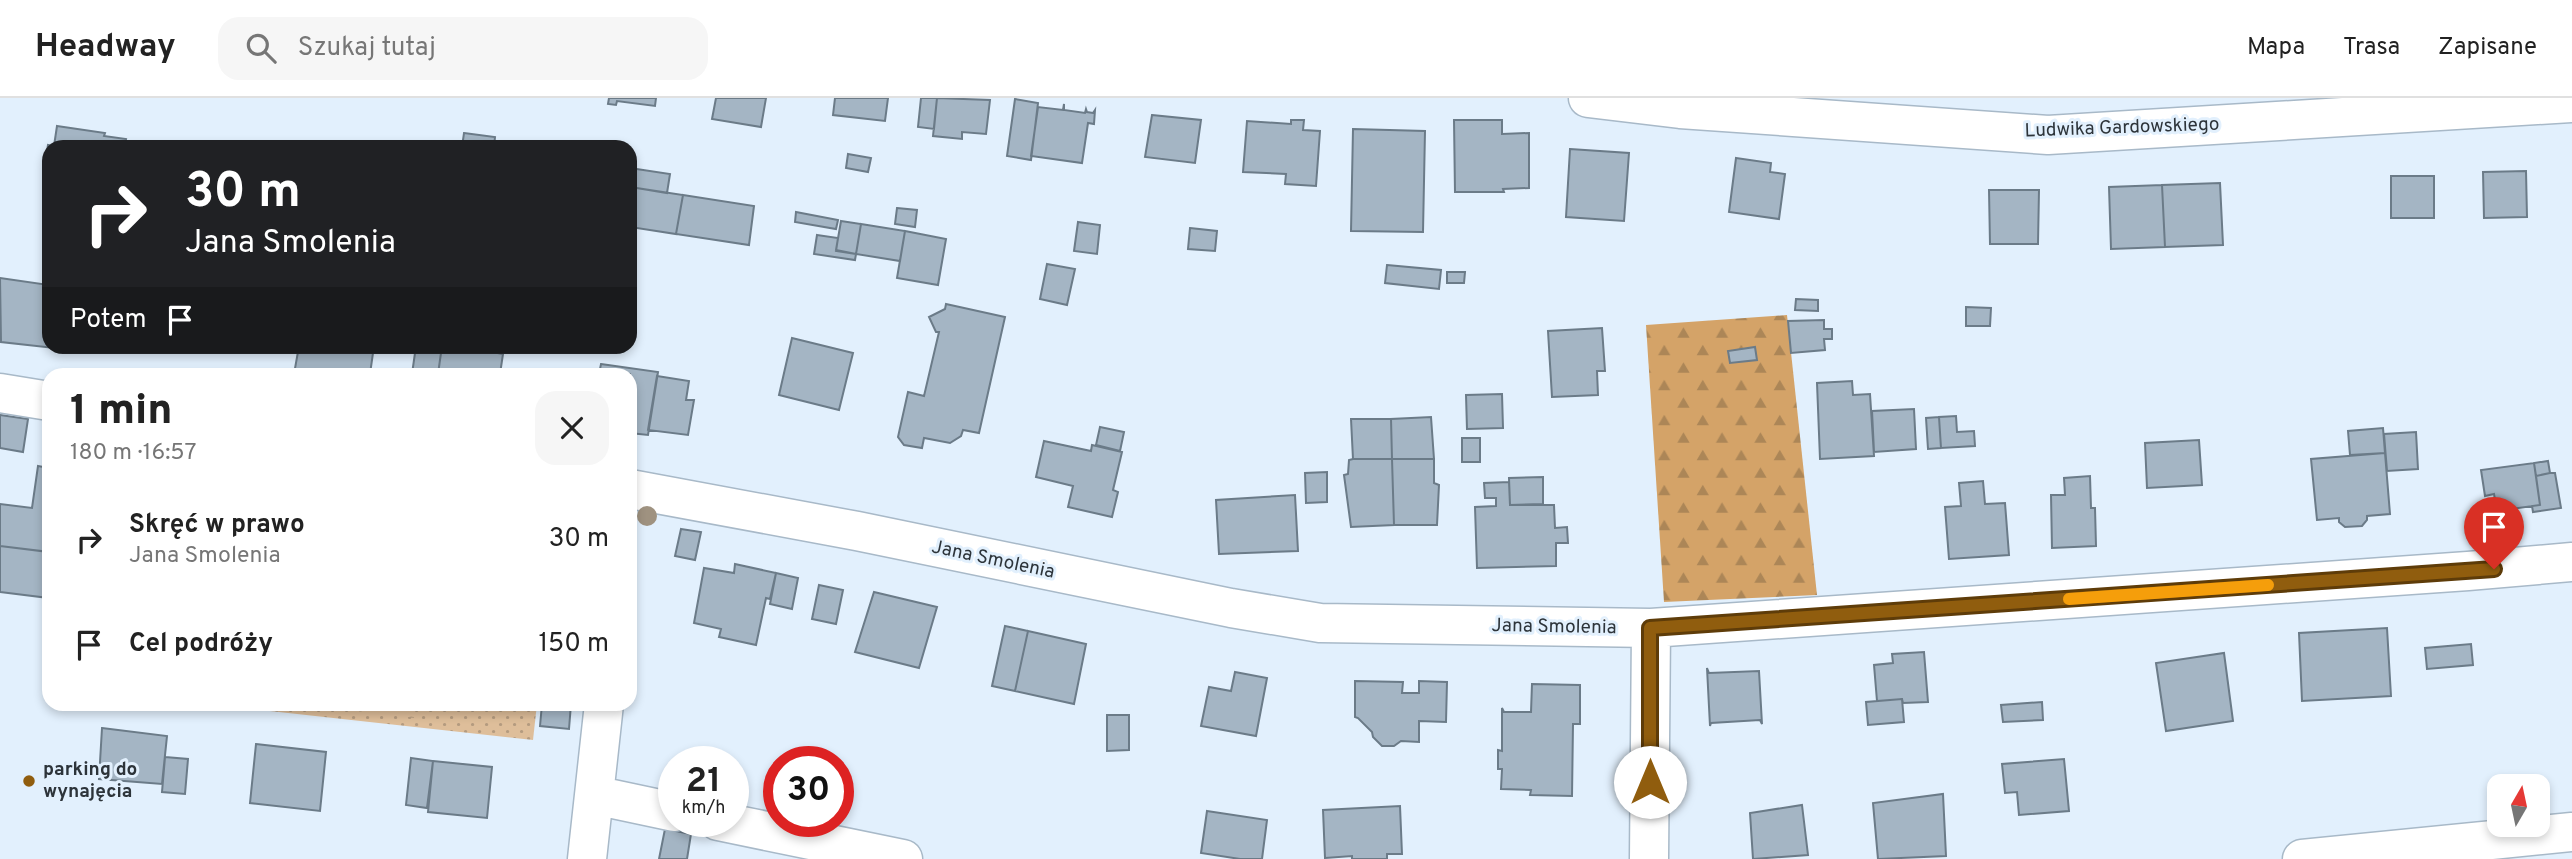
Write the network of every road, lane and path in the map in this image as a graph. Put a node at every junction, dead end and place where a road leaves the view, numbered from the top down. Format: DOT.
graph roads {
  1 [pos="1588,98"];
  2 [pos="2572,103"];
  3 [pos="1690,104"];
  4 [pos="0,393"];
  5 [pos="42,400"];
  6 [pos="637,490"];
  7 [pos="2572,562"];
  8 [pos="1650,628"];
  9 [pos="603,711"];
  10 [pos="594,795"];
  11 [pos="658,809"];
  12 [pos="749,827"];
  13 [pos="2572,832"];
  14 [pos="587,859"];
  15 [pos="903,859"];
  16 [pos="1649,859"];
  17 [pos="2302,859"];
  1 -- 3 [label="street, Ludwika Gardowskiego"];
  2 -- 3 [label="street, Ludwika Gardowskiego"];
  4 -- 5 [label="street"];
  6 -- 8 [label="street, Jana Smolenia"];
  7 -- 8 [label="street, Jana Smolenia"];
  8 -- 16 [label="street"];
  9 -- 10 [label="street"];
  10 -- 11 [label="street"];
  10 -- 14 [label="street"];
  12 -- 15 [label="street"];
  13 -- 17 [label="street"];
}
